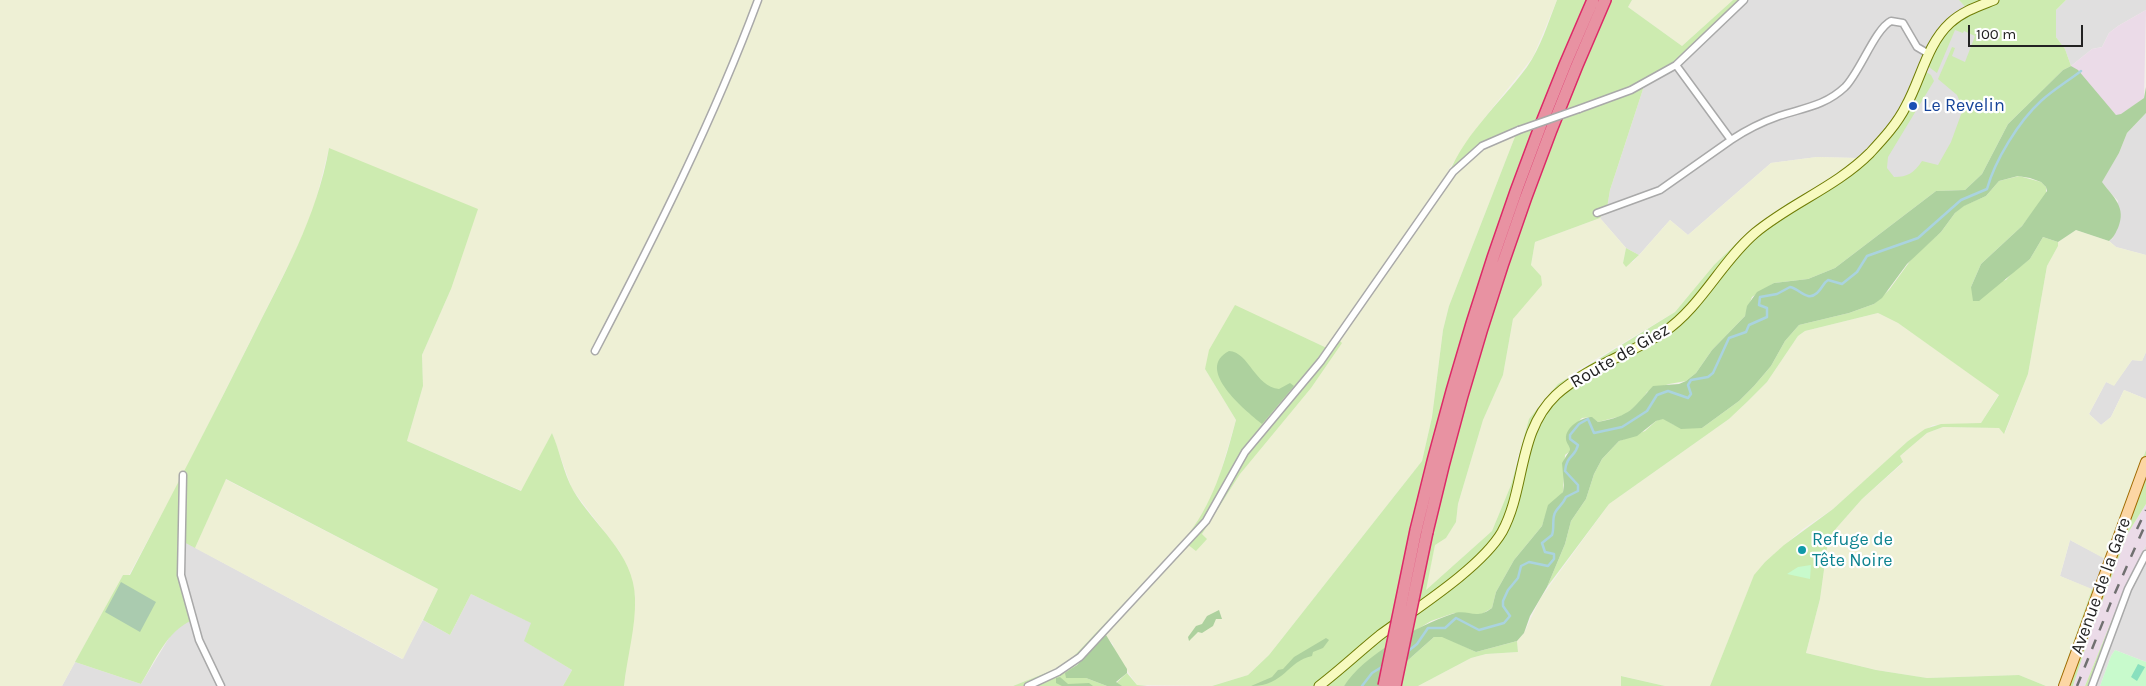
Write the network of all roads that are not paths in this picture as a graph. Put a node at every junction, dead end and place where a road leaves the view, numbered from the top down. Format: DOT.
graph roads {
  1 [pos="758,0"];
  2 [pos="1593,0"];
  3 [pos="1604,0"];
  4 [pos="1744,0"];
  5 [pos="1994,0"];
  6 [pos="1929,54"];
  7 [pos="1676,65"];
  8 [pos="1731,140"];
  9 [pos="1597,213"];
  10 [pos="595,351"];
  11 [pos="2146,462"];
  12 [pos="183,475"];
  13 [pos="2146,476"];
  14 [pos="2138,486"];
  15 [pos="1421,531"];
  16 [pos="2146,554"];
  17 [pos="221,686"];
  18 [pos="1028,686"];
  19 [pos="1318,686"];
  20 [pos="1384,686"];
  21 [pos="1395,686"];
  22 [pos="2064,686"];
  23 [pos="2092,686"];
  1 -- 10 [label="street"];
  2 -- 15 [label="highway"];
  3 -- 15 [label="highway"];
  4 -- 7 [label="street"];
  5 -- 6 [label="street, Route de Giez"];
  6 -- 8 [label="street"];
  6 -- 19 [label="street, Route de Giez"];
  7 -- 8 [label="street"];
  7 -- 18 [label="street, bridge"];
  8 -- 9 [label="street"];
  11 -- 14 [label="main road, Avenue de la Gare"];
  12 -- 17 [label="street"];
  13 -- 14 [label="main road, Avenue de la Gare"];
  14 -- 22 [label="main road, Avenue de la Gare"];
  15 -- 20 [label="highway, bridge"];
  15 -- 21 [label="highway, bridge"];
  16 -- 23 [label="street"];
}
